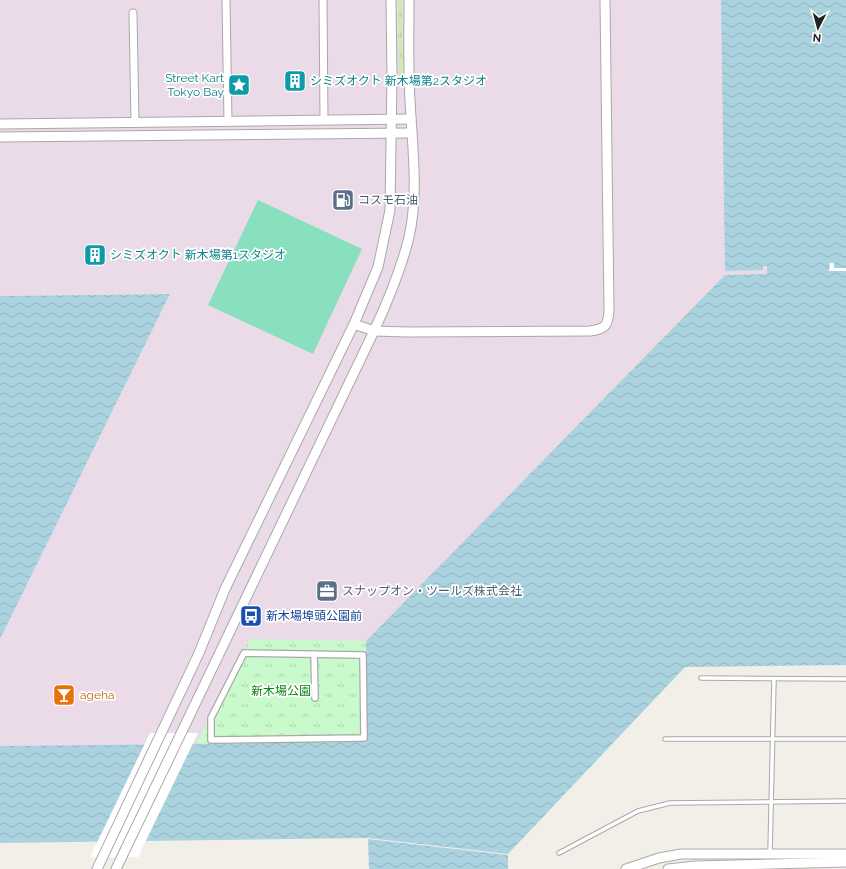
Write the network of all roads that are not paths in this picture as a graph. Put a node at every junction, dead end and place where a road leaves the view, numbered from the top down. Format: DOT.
graph roads {
  1 [pos="226,0"];
  2 [pos="323,0"];
  3 [pos="391,0"];
  4 [pos="409,0"];
  5 [pos="605,0"];
  6 [pos="133,13"];
  7 [pos="411,119"];
  8 [pos="324,120"];
  9 [pos="392,120"];
  10 [pos="228,122"];
  11 [pos="135,123"];
  12 [pos="0,124"];
  13 [pos="412,133"];
  14 [pos="391,134"];
  15 [pos="0,137"];
  16 [pos="354,324"];
  17 [pos="374,331"];
  18 [pos="314,654"];
  19 [pos="701,678"];
  20 [pos="774,679"];
  21 [pos="846,679"];
  22 [pos="315,698"];
  23 [pos="772,738"];
  24 [pos="846,738"];
  25 [pos="665,739"];
  26 [pos="846,801"];
  27 [pos="771,802"];
  28 [pos="559,853"];
  29 [pos="770,853"];
  30 [pos="846,854"];
  31 [pos="672,856"];
  32 [pos="846,862"];
  33 [pos="97,869"];
  34 [pos="116,869"];
  35 [pos="626,869"];
  36 [pos="668,869"];
  1 -- 10 [label="street"];
  2 -- 8 [label="street"];
  3 -- 9 [label="street"];
  4 -- 7 [label="street"];
  5 -- 17 [label="street"];
  6 -- 11 [label="street"];
  7 -- 9 [label="street"];
  7 -- 13 [label="street"];
  8 -- 9 [label="street"];
  8 -- 10 [label="street"];
  9 -- 14 [label="street"];
  10 -- 11 [label="street"];
  11 -- 12 [label="street"];
  12 -- 15 [label="street"];
  13 -- 14 [label="street"];
  13 -- 17 [label="street"];
  14 -- 15 [label="street"];
  14 -- 16 [label="street"];
  16 -- 17 [label="street"];
  16 -- 33 [label="street"];
  17 -- 34 [label="street"];
  18 -- 18 [label="street"];
  18 -- 22 [label="street"];
  19 -- 20 [label="lane"];
  20 -- 21 [label="lane"];
  20 -- 23 [label="lane"];
  23 -- 24 [label="lane"];
  23 -- 25 [label="lane"];
  23 -- 27 [label="lane"];
  26 -- 27 [label="lane"];
  27 -- 28 [label="lane"];
  27 -- 29 [label="lane"];
  29 -- 30 [label="street"];
  29 -- 31 [label="street"];
  31 -- 35 [label="street"];
  31 -- 36 [label="street"];
  32 -- 36 [label="street"];
}
